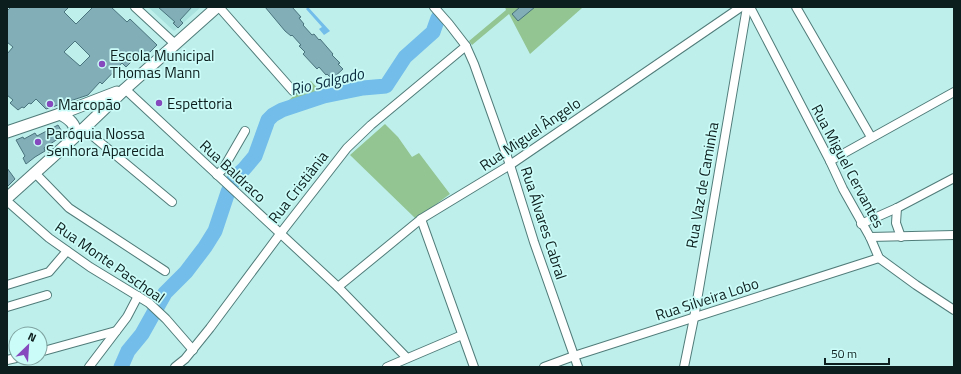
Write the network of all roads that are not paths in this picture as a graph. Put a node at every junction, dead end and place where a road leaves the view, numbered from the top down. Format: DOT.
graph roads {
  1 [pos="135,7"];
  2 [pos="218,7"];
  3 [pos="434,7"];
  4 [pos="741,7"];
  5 [pos="748,7"];
  6 [pos="796,7"];
  7 [pos="175,44"];
  8 [pos="466,46"];
  9 [pos="125,89"];
  10 [pos="293,91"];
  11 [pos="954,92"];
  12 [pos="60,114"];
  13 [pos="80,131"];
  14 [pos="245,131"];
  15 [pos="7,132"];
  16 [pos="871,137"];
  17 [pos="830,161"];
  18 [pos="510,165"];
  19 [pos="35,173"];
  20 [pos="219,177"];
  21 [pos="954,178"];
  22 [pos="7,198"];
  23 [pos="7,201"];
  24 [pos="172,202"];
  25 [pos="897,208"];
  26 [pos="421,219"];
  27 [pos="862,224"];
  28 [pos="280,234"];
  29 [pos="954,235"];
  30 [pos="870,237"];
  31 [pos="901,237"];
  32 [pos="68,251"];
  33 [pos="879,258"];
  34 [pos="165,271"];
  35 [pos="7,285"];
  36 [pos="338,287"];
  37 [pos="47,295"];
  38 [pos="138,296"];
  39 [pos="7,307"];
  40 [pos="954,310"];
  41 [pos="694,318"];
  42 [pos="116,331"];
  43 [pos="462,335"];
  44 [pos="48,350"];
  45 [pos="193,350"];
  46 [pos="574,356"];
  47 [pos="407,358"];
  48 [pos="89,367"];
  49 [pos="175,367"];
  50 [pos="387,367"];
  51 [pos="474,367"];
  52 [pos="544,367"];
  53 [pos="578,367"];
  54 [pos="684,367"];
  1 -- 7 [label="street"];
  2 -- 7 [label="street"];
  2 -- 10 [label="street"];
  3 -- 8 [label="street, Rua Álvares Cabral"];
  4 -- 18 [label="street, Rua Miguel Ângelo"];
  5 -- 17 [label="street, Rua Miguel Cervantes"];
  5 -- 41 [label="street, Rua Vaz de Caminha"];
  6 -- 16 [label="street"];
  7 -- 9 [label="street"];
  8 -- 18 [label="street, Rua Álvares Cabral"];
  8 -- 28 [label="street, Rua Cristiânia"];
  9 -- 12 [label="street"];
  9 -- 13 [label="street"];
  9 -- 20 [label="street, Rua Baldraco"];
  11 -- 16 [label="street"];
  12 -- 13 [label="street"];
  12 -- 15 [label="street"];
  13 -- 19 [label="street"];
  13 -- 24 [label="street"];
  14 -- 20 [label="street"];
  16 -- 17 [label="street"];
  17 -- 27 [label="street, Rua Miguel Cervantes"];
  18 -- 26 [label="street, Rua Miguel Ângelo"];
  18 -- 46 [label="street, Rua Álvares Cabral"];
  19 -- 22 [label="street"];
  19 -- 34 [label="street"];
  20 -- 28 [label="street, Rua Baldraco"];
  21 -- 25 [label="street"];
  23 -- 32 [label="street, Rua Monte Paschoal"];
  25 -- 27 [label="street"];
  25 -- 31 [label="street"];
  26 -- 36 [label="street, Rua Miguel Ângelo"];
  26 -- 43 [label="street"];
  27 -- 30 [label="street, Rua Miguel Cervantes"];
  28 -- 36 [label="street, Rua Baldraco"];
  28 -- 45 [label="street, Rua Cristiânia"];
  29 -- 31 [label="street"];
  30 -- 31 [label="street"];
  30 -- 33 [label="street, Rua Miguel Cervantes"];
  32 -- 35 [label="street"];
  32 -- 38 [label="street, Rua Monte Paschoal"];
  33 -- 40 [label="street"];
  33 -- 41 [label="street, Rua Silveira Lobo"];
  36 -- 47 [label="street, Rua Baldraco"];
  37 -- 39 [label="street"];
  38 -- 42 [label="street"];
  38 -- 45 [label="street, Rua Monte Paschoal"];
  41 -- 46 [label="street, Rua Silveira Lobo"];
  41 -- 54 [label="street, Rua Vaz de Caminha"];
  42 -- 44 [label="street"];
  42 -- 48 [label="street"];
  43 -- 47 [label="street"];
  43 -- 51 [label="street"];
  45 -- 49 [label="street, Rua Cristiânia"];
  46 -- 52 [label="street, Rua Silveira Lobo"];
  46 -- 53 [label="street, Rua Álvares Cabral"];
  47 -- 50 [label="street"];
}
